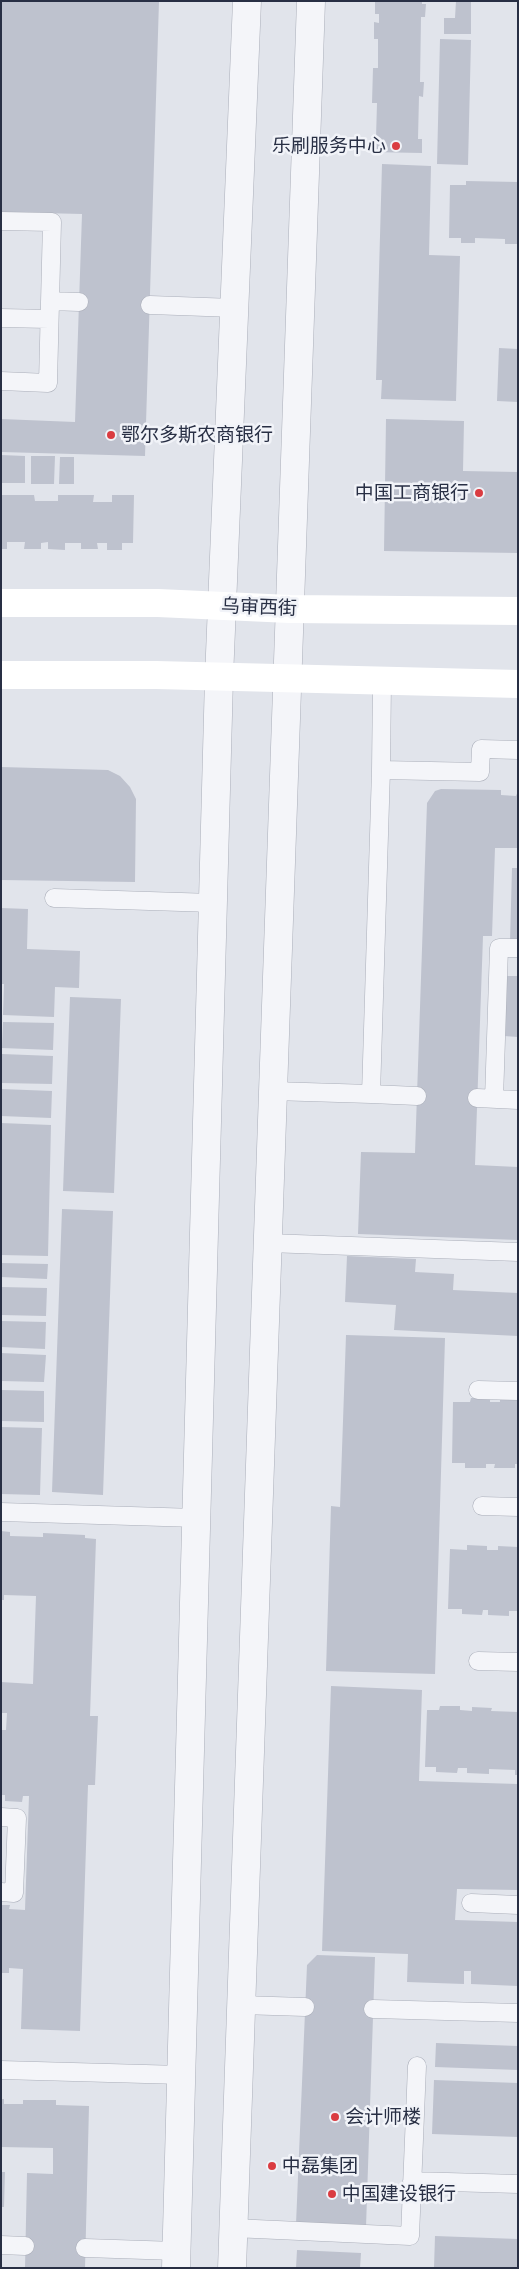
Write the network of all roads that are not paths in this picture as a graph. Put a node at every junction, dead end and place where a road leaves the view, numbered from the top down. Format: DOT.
graph roads {
  1 [pos="247,1"];
  2 [pos="311,1"];
  3 [pos="1,221"];
  4 [pos="50,300"];
  5 [pos="79,302"];
  6 [pos="150,305"];
  7 [pos="234,308"];
  8 [pos="1,318"];
  9 [pos="50,319"];
  10 [pos="1,382"];
  11 [pos="1,603"];
  12 [pos="222,606"];
  13 [pos="290,609"];
  14 [pos="518,611"];
  15 [pos="1,675"];
  16 [pos="219,678"];
  17 [pos="288,680"];
  18 [pos="382,681"];
  19 [pos="518,684"];
  20 [pos="518,750"];
  21 [pos="381,770"];
  22 [pos="54,898"];
  23 [pos="213,903"];
  24 [pos="518,948"];
  25 [pos="273,1091"];
  26 [pos="371,1094"];
  27 [pos="417,1096"];
  28 [pos="518,1100"];
  29 [pos="268,1243"];
  30 [pos="518,1252"];
  31 [pos="478,1390"];
  32 [pos="518,1391"];
  33 [pos="482,1506"];
  34 [pos="518,1507"];
  35 [pos="1,1512"];
  36 [pos="196,1518"];
  37 [pos="478,1661"];
  38 [pos="518,1662"];
  39 [pos="1,1818"];
  40 [pos="1,1892"];
  41 [pos="471,1903"];
  42 [pos="518,1905"];
  43 [pos="241,2005"];
  44 [pos="305,2007"];
  45 [pos="373,2009"];
  46 [pos="518,2013"];
  47 [pos="417,2066"];
  48 [pos="1,2070"];
  49 [pos="181,2075"];
  50 [pos="412,2180"];
  51 [pos="518,2184"];
  52 [pos="233,2228"];
  53 [pos="1,2245"];
  54 [pos="25,2246"];
  55 [pos="85,2248"];
  56 [pos="176,2259"];
  57 [pos="232,2268"];
  1 -- 7 [label="street"];
  2 -- 13 [label="street"];
  3 -- 4 [label="lane"];
  4 -- 5 [label="lane"];
  4 -- 9 [label="lane"];
  6 -- 7 [label="lane"];
  7 -- 12 [label="street"];
  8 -- 9 [label="lane"];
  9 -- 10 [label="lane"];
  11 -- 12 [label="main road, 乌审西街"];
  12 -- 13 [label="main road, 乌审西街"];
  12 -- 16 [label="street"];
  13 -- 14 [label="main road, 乌审西街"];
  13 -- 17 [label="street"];
  15 -- 16 [label="main road"];
  16 -- 17 [label="main road"];
  16 -- 23 [label="street"];
  17 -- 18 [label="main road"];
  17 -- 25 [label="street"];
  18 -- 19 [label="main road"];
  18 -- 21 [label="lane"];
  20 -- 21 [label="lane"];
  21 -- 26 [label="lane"];
  22 -- 23 [label="lane"];
  23 -- 36 [label="street"];
  24 -- 28 [label="lane"];
  25 -- 26 [label="lane"];
  25 -- 29 [label="street"];
  26 -- 27 [label="lane"];
  29 -- 30 [label="lane"];
  29 -- 43 [label="street"];
  31 -- 32 [label="lane"];
  33 -- 34 [label="lane"];
  35 -- 36 [label="lane"];
  36 -- 49 [label="street"];
  37 -- 38 [label="lane"];
  39 -- 40 [label="lane"];
  41 -- 42 [label="lane"];
  43 -- 44 [label="lane"];
  43 -- 52 [label="street"];
  45 -- 46 [label="lane"];
  47 -- 50 [label="lane"];
  48 -- 49 [label="lane"];
  49 -- 56 [label="street"];
  50 -- 51 [label="lane"];
  50 -- 52 [label="lane"];
  52 -- 57 [label="street"];
  53 -- 54 [label="lane"];
  55 -- 56 [label="lane"];
}
